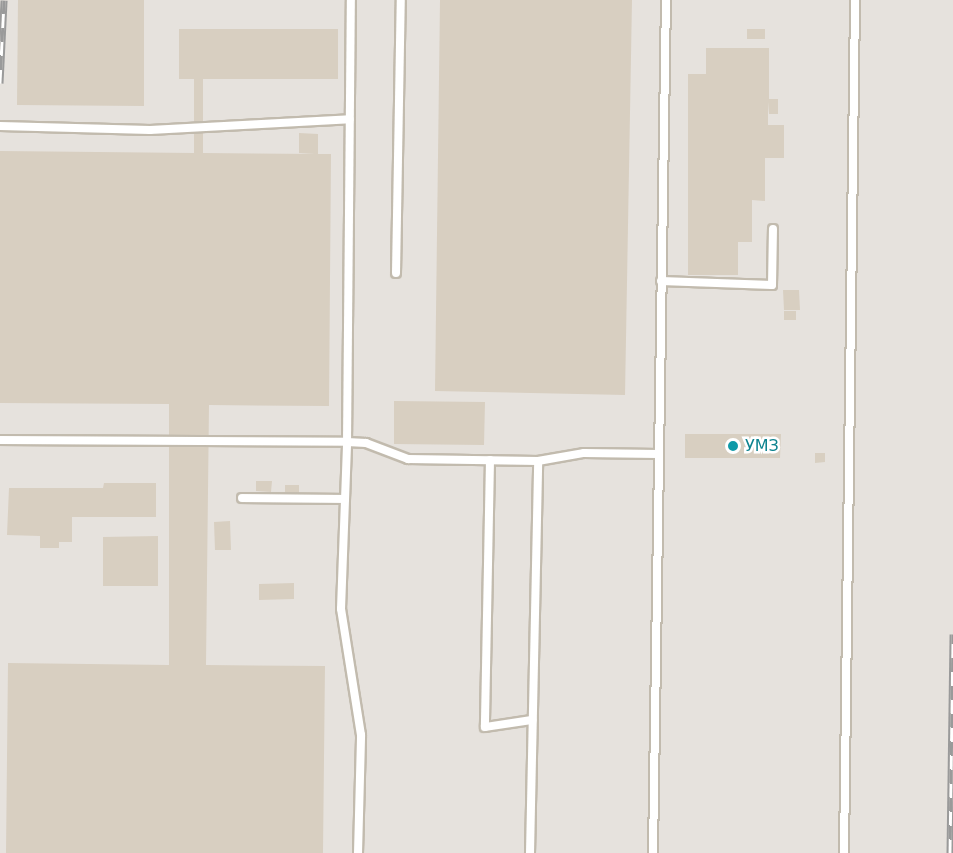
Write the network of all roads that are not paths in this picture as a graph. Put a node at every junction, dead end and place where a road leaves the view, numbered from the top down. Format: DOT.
graph roads {
  1 [pos="351,0"];
  2 [pos="401,0"];
  3 [pos="666,0"];
  4 [pos="855,0"];
  5 [pos="350,119"];
  6 [pos="0,126"];
  7 [pos="773,229"];
  8 [pos="396,273"];
  9 [pos="661,281"];
  10 [pos="0,440"];
  11 [pos="346,442"];
  12 [pos="658,454"];
  13 [pos="490,460"];
  14 [pos="538,461"];
  15 [pos="242,498"];
  16 [pos="345,499"];
  17 [pos="532,720"];
  18 [pos="358,853"];
  19 [pos="530,853"];
  20 [pos="653,853"];
  21 [pos="843,853"];
  1 -- 5 [label="lane"];
  2 -- 8 [label="lane"];
  3 -- 9 [label="lane"];
  4 -- 21 [label="lane"];
  5 -- 6 [label="lane"];
  5 -- 11 [label="lane"];
  7 -- 9 [label="lane"];
  9 -- 12 [label="lane"];
  10 -- 11 [label="lane"];
  11 -- 13 [label="lane"];
  11 -- 16 [label="lane"];
  12 -- 14 [label="lane"];
  12 -- 20 [label="lane"];
  13 -- 14 [label="lane"];
  13 -- 17 [label="lane"];
  14 -- 17 [label="lane"];
  15 -- 16 [label="lane"];
  16 -- 18 [label="lane"];
  17 -- 19 [label="lane"];
}
